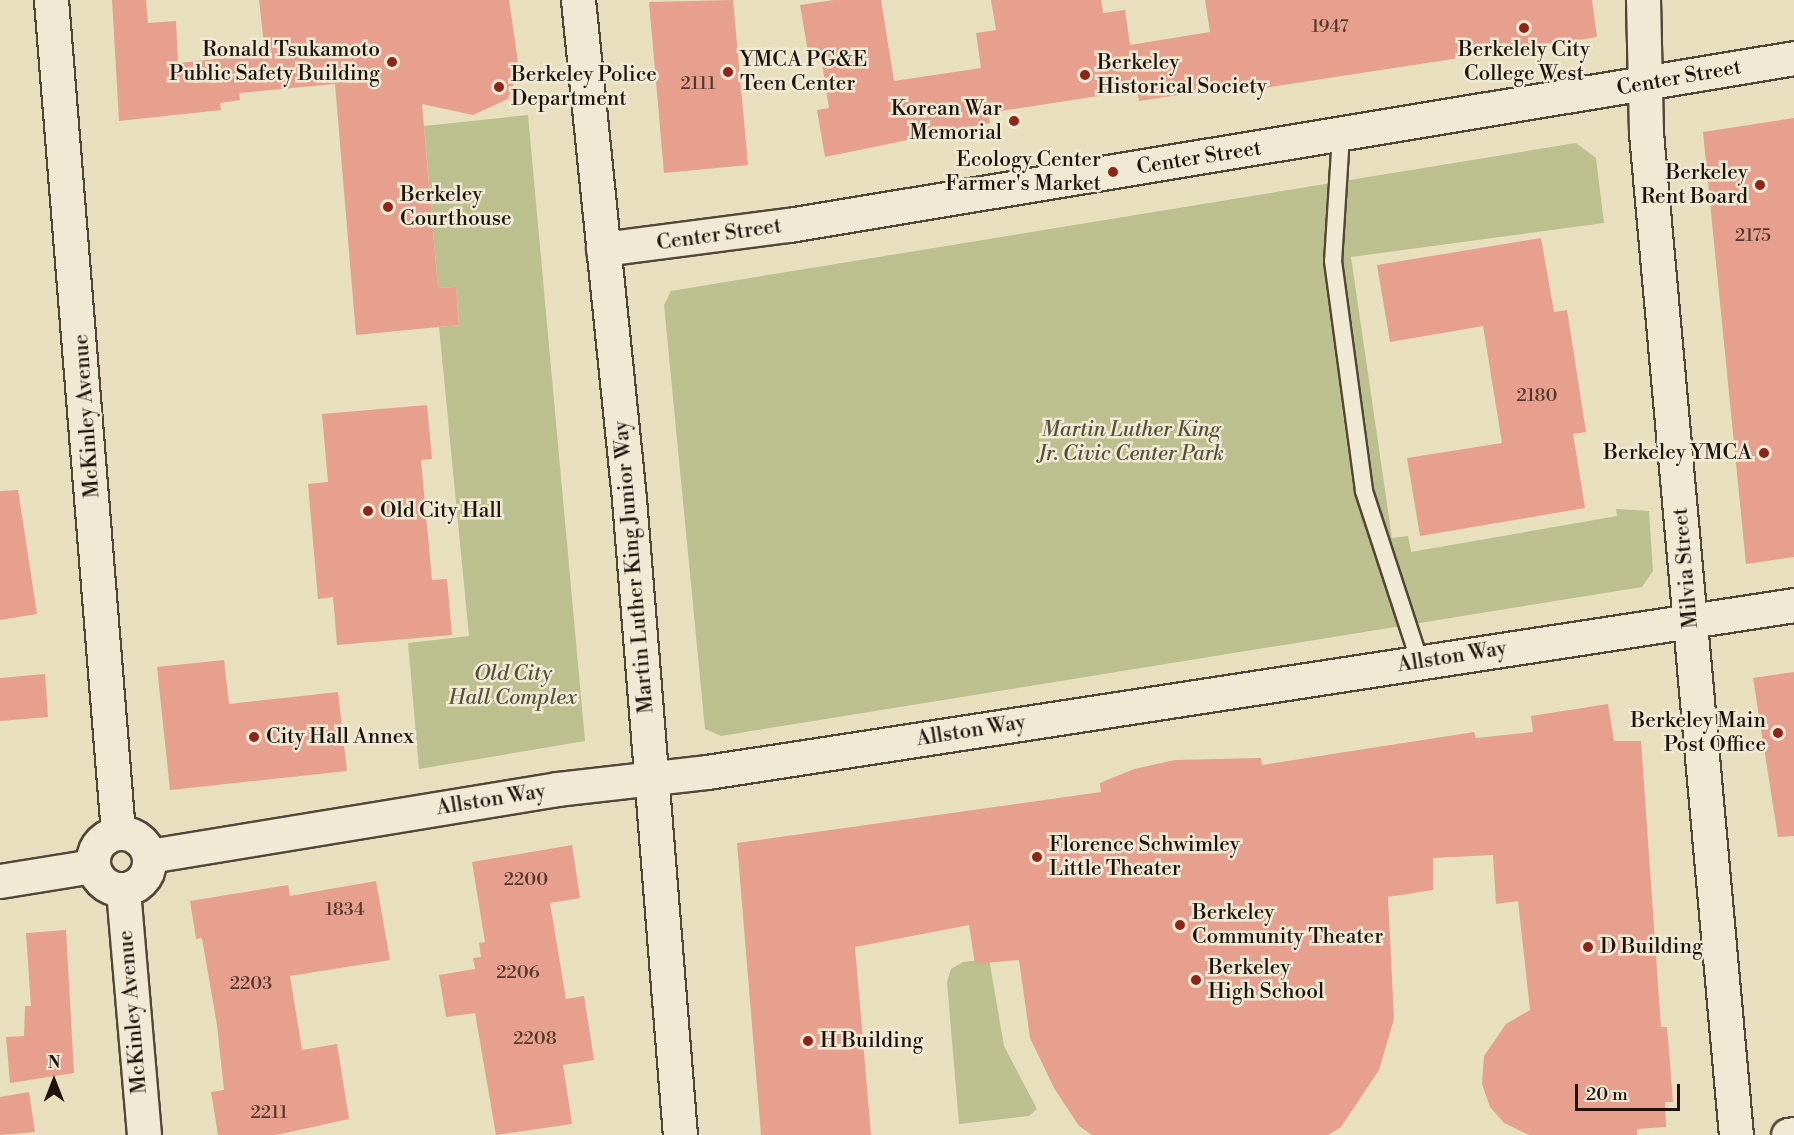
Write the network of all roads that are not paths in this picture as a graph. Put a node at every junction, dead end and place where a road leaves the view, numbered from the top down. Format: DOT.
graph roads {
  1 [pos="51,0"];
  2 [pos="578,0"];
  3 [pos="1643,0"];
  4 [pos="1794,58"];
  5 [pos="1647,84"];
  6 [pos="1341,135"];
  7 [pos="603,249"];
  8 [pos="1794,605"];
  9 [pos="1691,620"];
  10 [pos="1420,662"];
  11 [pos="651,777"];
  12 [pos="118,833"];
  13 [pos="149,856"];
  14 [pos="93,866"];
  15 [pos="0,881"];
  16 [pos="123,890"];
  17 [pos="1794,1134"];
  18 [pos="144,1135"];
  19 [pos="680,1135"];
  20 [pos="1736,1135"];
  21 [pos="1788,1135"];
  1 -- 12 [label="street, McKinley Avenue"];
  2 -- 7 [label="street, Martin Luther King Junior Way"];
  3 -- 5 [label="street, Milvia Street"];
  4 -- 5 [label="street, Center Street"];
  5 -- 6 [label="street, Center Street"];
  5 -- 9 [label="street, Milvia Street"];
  6 -- 7 [label="street, Center Street"];
  6 -- 10 [label="lane"];
  7 -- 11 [label="street, Martin Luther King Junior Way"];
  8 -- 9 [label="street, Allston Way"];
  9 -- 10 [label="street, Allston Way"];
  9 -- 20 [label="street, Milvia Street"];
  10 -- 11 [label="street, Allston Way"];
  11 -- 13 [label="street, Allston Way"];
  11 -- 19 [label="street, Martin Luther King Junior Way"];
  12 -- 13 [label="street"];
  12 -- 14 [label="street"];
  13 -- 16 [label="street"];
  14 -- 15 [label="street"];
  14 -- 16 [label="street"];
  16 -- 18 [label="street, McKinley Avenue"];
  17 -- 21 [label="street"];
}
